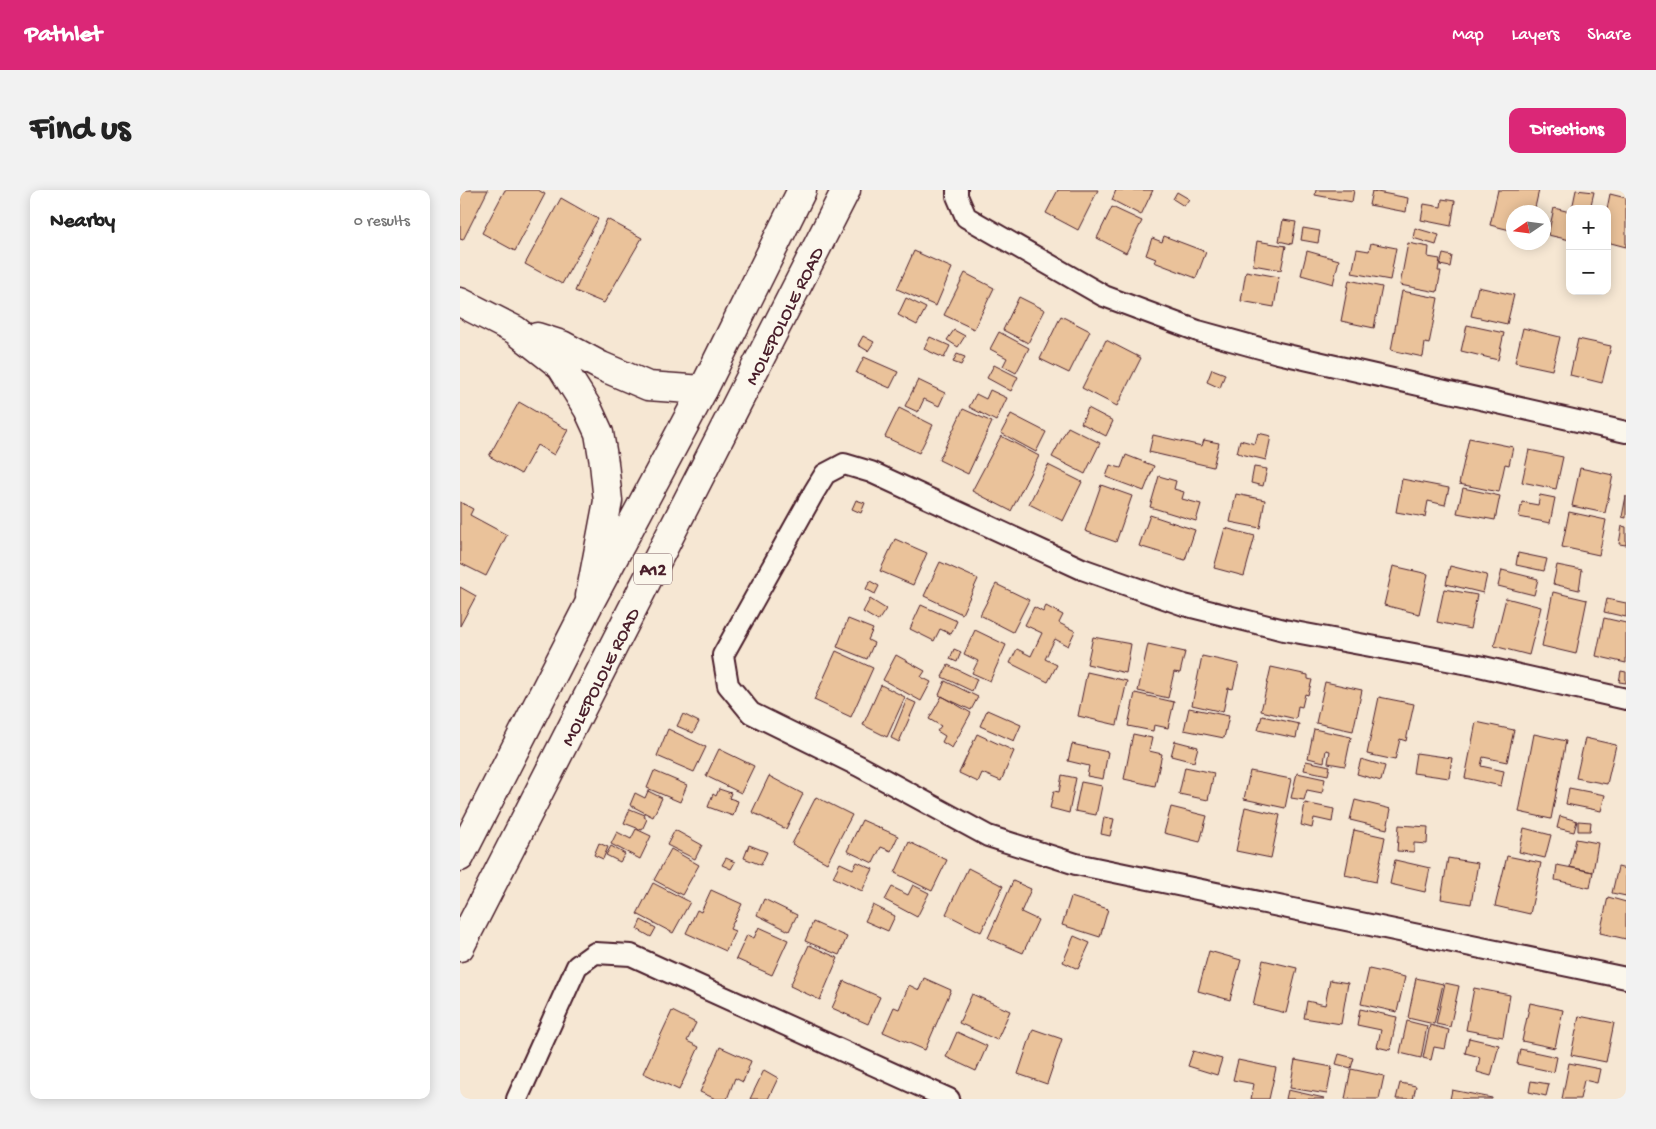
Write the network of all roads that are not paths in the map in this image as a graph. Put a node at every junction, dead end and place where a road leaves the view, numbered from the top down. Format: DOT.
graph roads {
  1 [pos="802,190"];
  2 [pos="846,190"];
  3 [pos="957,190"];
  4 [pos="460,302"];
  5 [pos="515,330"];
  6 [pos="703,390"];
  7 [pos="1626,432"];
  8 [pos="589,604"];
  9 [pos="1626,699"];
  10 [pos="460,857"];
  11 [pos="460,947"];
  12 [pos="1626,978"];
  13 [pos="517,1099"];
  14 [pos="949,1099"];
  1 -- 6 [label="main road, MOLEPOLOLE ROAD / A12"];
  2 -- 11 [label="main road, MOLEPOLOLE ROAD / A12"];
  3 -- 7 [label="street"];
  4 -- 5 [label="main road"];
  5 -- 6 [label="main road"];
  5 -- 8 [label="main road"];
  6 -- 8 [label="main road, MOLEPOLOLE ROAD / A12"];
  8 -- 10 [label="main road, MOLEPOLOLE ROAD / A12"];
  9 -- 12 [label="street"];
  13 -- 14 [label="street"];
}
